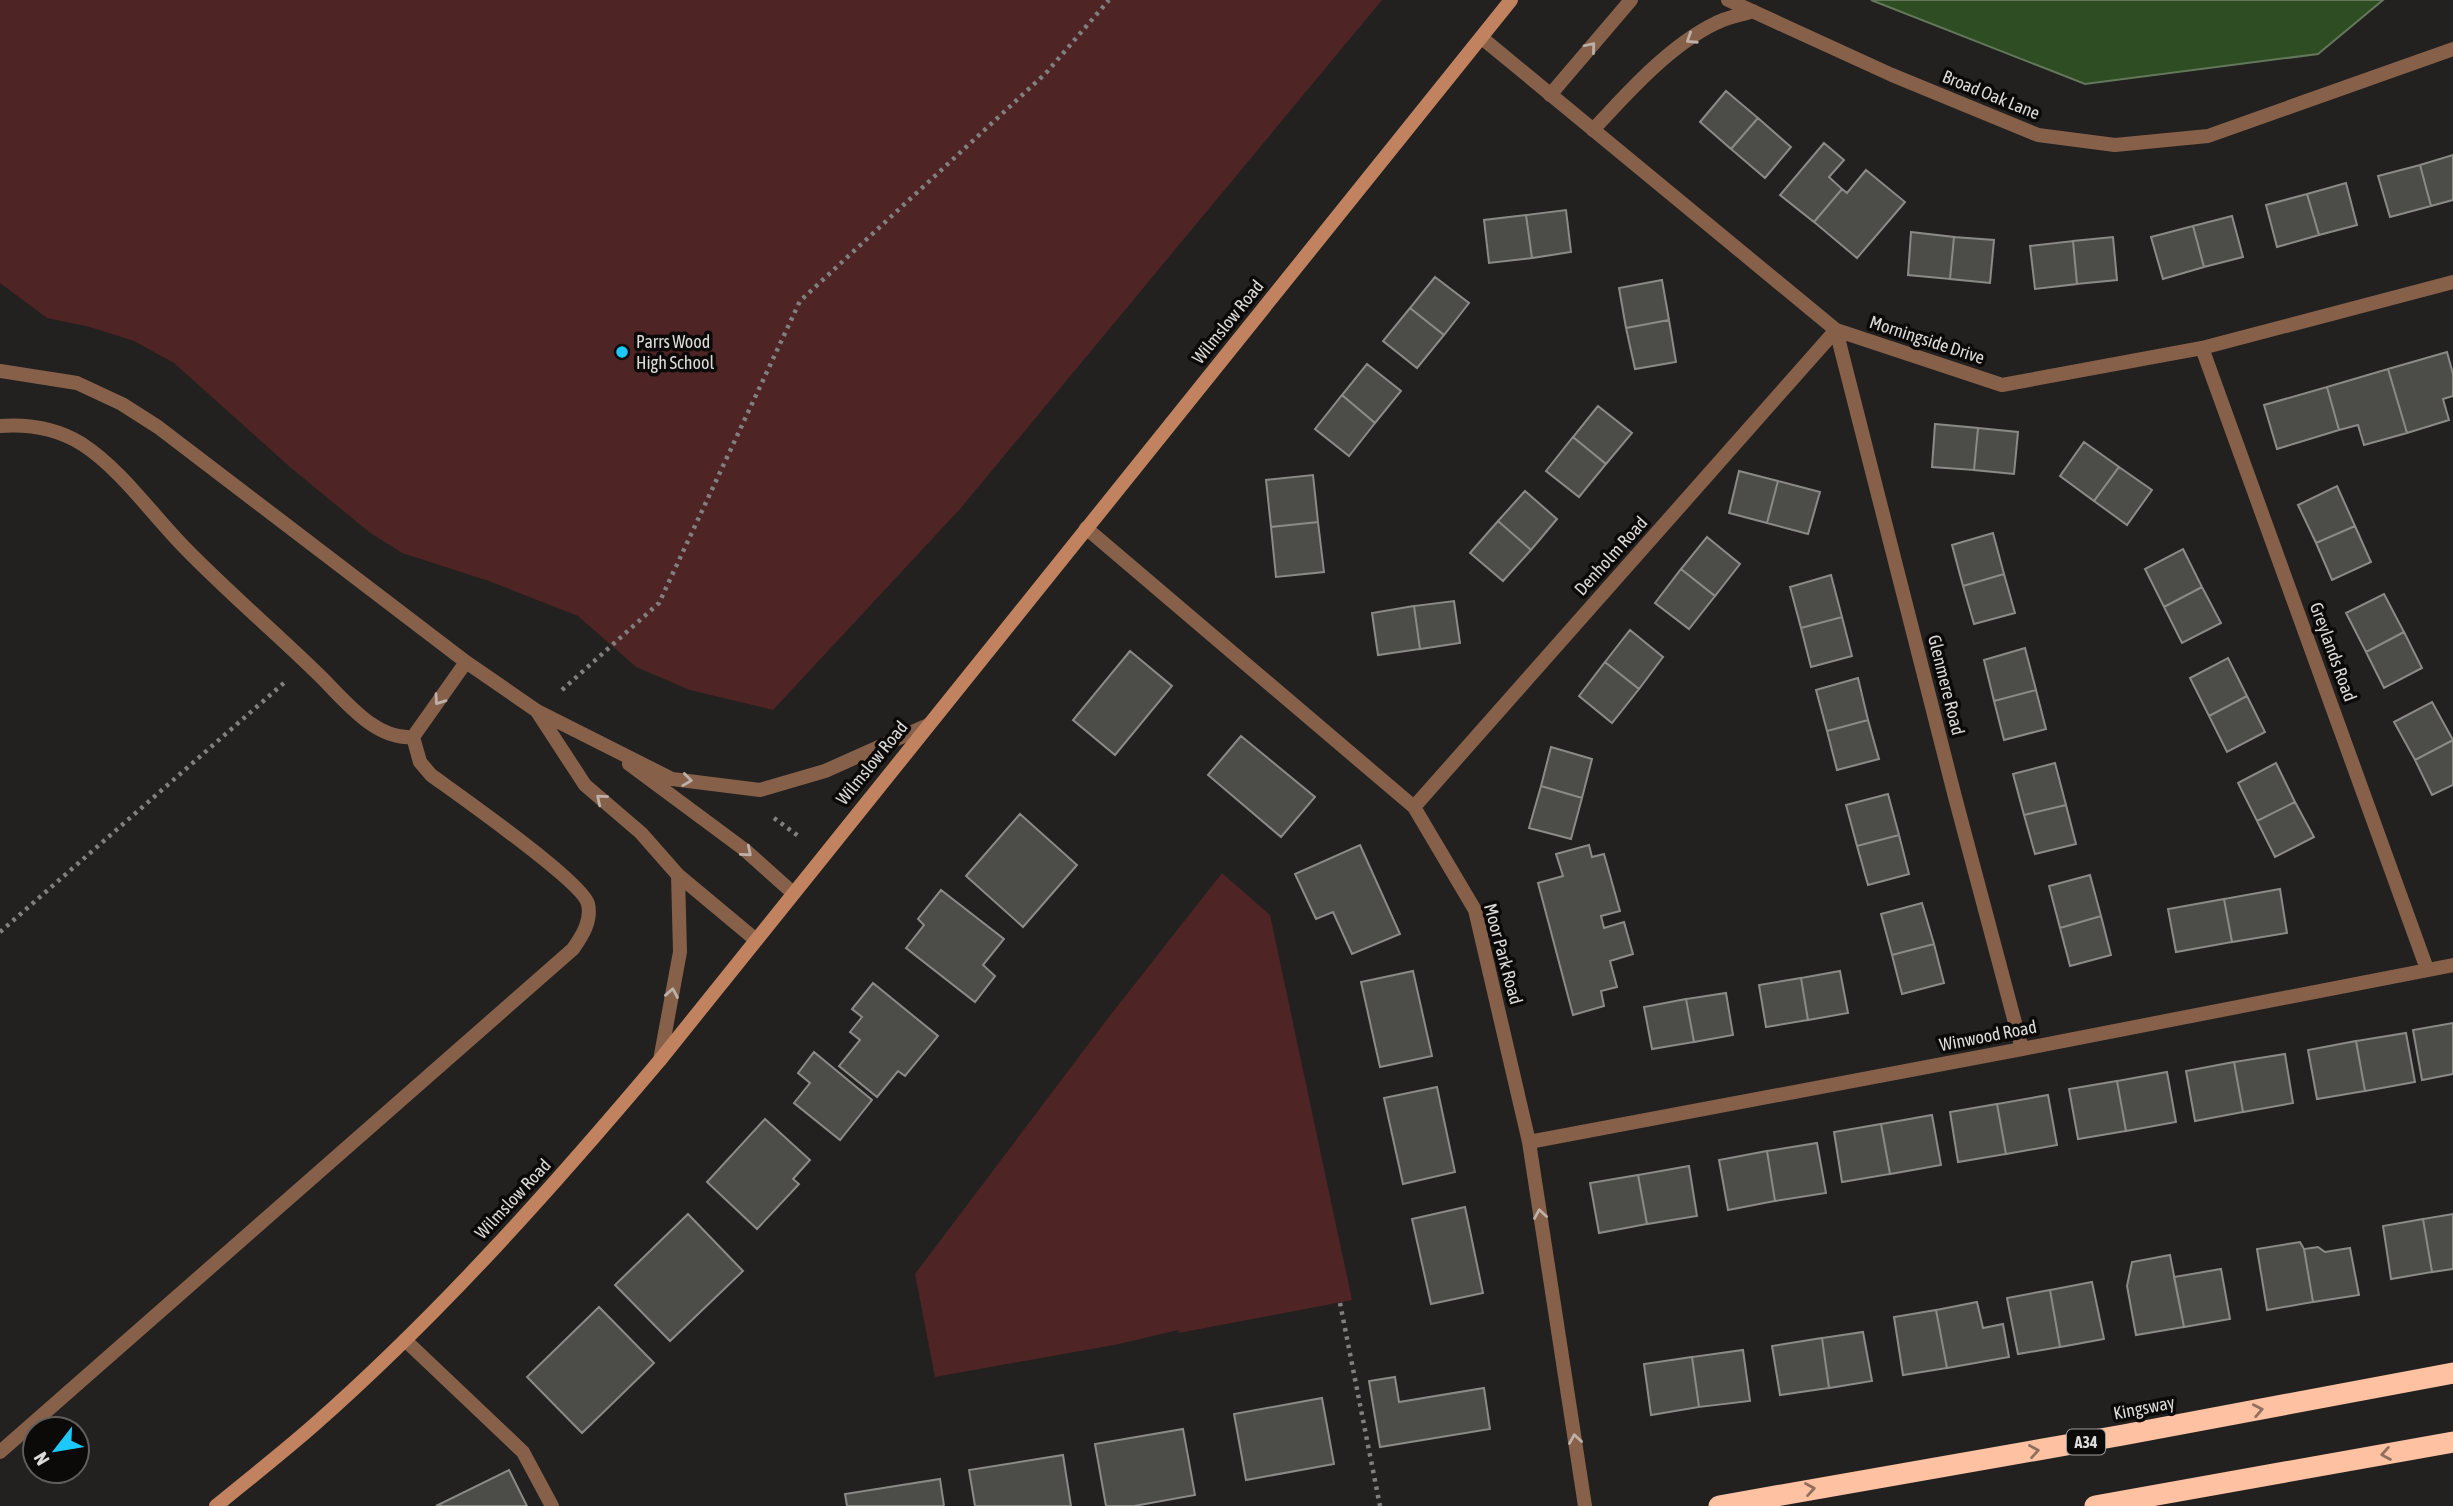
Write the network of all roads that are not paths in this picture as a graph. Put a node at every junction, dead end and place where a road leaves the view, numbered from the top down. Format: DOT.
graph roads {
  1 [pos="1511,0"];
  2 [pos="1631,0"];
  3 [pos="1728,0"];
  4 [pos="1753,11"];
  5 [pos="1482,38"];
  6 [pos="2453,49"];
  7 [pos="1550,94"];
  8 [pos="1593,130"];
  9 [pos="2453,282"];
  10 [pos="1836,330"];
  11 [pos="2202,348"];
  12 [pos="0,371"];
  13 [pos="0,426"];
  14 [pos="1086,528"];
  15 [pos="466,662"];
  16 [pos="537,711"];
  17 [pos="926,726"];
  18 [pos="413,737"];
  19 [pos="594,738"];
  20 [pos="1414,807"];
  21 [pos="678,874"];
  22 [pos="793,893"];
  23 [pos="756,940"];
  24 [pos="2453,965"];
  25 [pos="2427,969"];
  26 [pos="2022,1049"];
  27 [pos="660,1060"];
  28 [pos="1529,1142"];
  29 [pos="405,1340"];
  30 [pos="2453,1373"];
  31 [pos="2453,1442"];
  32 [pos="2,1446"];
  33 [pos="2154,1501"];
  34 [pos="216,1506"];
  35 [pos="552,1506"];
  36 [pos="1585,1506"];
  37 [pos="1719,1506"];
  38 [pos="2095,1506"];
  1 -- 5 [label="main road, Wilmslow Road"];
  7 -- 2 [label="street, one-way"];
  3 -- 4 [label="street, Broad Oak Lane"];
  4 -- 6 [label="street, Broad Oak Lane"];
  4 -- 8 [label="street, one-way"];
  5 -- 7 [label="street, Morningside Drive"];
  5 -- 14 [label="main road, Wilmslow Road"];
  7 -- 8 [label="street, Morningside Drive"];
  8 -- 10 [label="street, Morningside Drive"];
  9 -- 11 [label="street, Morningside Drive"];
  10 -- 11 [label="street, Morningside Drive"];
  10 -- 20 [label="street, Denholm Road"];
  10 -- 26 [label="street, Glenmere Road"];
  11 -- 25 [label="street, Greylands Road"];
  12 -- 15 [label="street"];
  13 -- 18 [label="street"];
  14 -- 17 [label="main road, Wilmslow Road"];
  14 -- 20 [label="street, Moor Park Road"];
  15 -- 16 [label="street"];
  15 -- 18 [label="street, one-way"];
  16 -- 19 [label="street"];
  21 -- 16 [label="street, one-way"];
  19 -- 17 [label="street, one-way"];
  17 -- 22 [label="main road, Wilmslow Road"];
  18 -- 32 [label="street"];
  19 -- 22 [label="street, one-way"];
  20 -- 28 [label="street, Moor Park Road"];
  21 -- 23 [label="street"];
  27 -- 21 [label="street, one-way"];
  22 -- 23 [label="main road, Wilmslow Road"];
  23 -- 27 [label="main road, Wilmslow Road"];
  24 -- 25 [label="street, Winwood Road"];
  25 -- 26 [label="street, Winwood Road"];
  26 -- 28 [label="street, Winwood Road"];
  27 -- 29 [label="main road, Wilmslow Road"];
  36 -- 28 [label="street, Moor Park Road, one-way"];
  29 -- 34 [label="main road, Wilmslow Road"];
  29 -- 35 [label="street"];
  37 -- 30 [label="highway, Kingsway / A34, one-way"];
  31 -- 33 [label="highway, one-way"];
  33 -- 38 [label="highway"];
}
